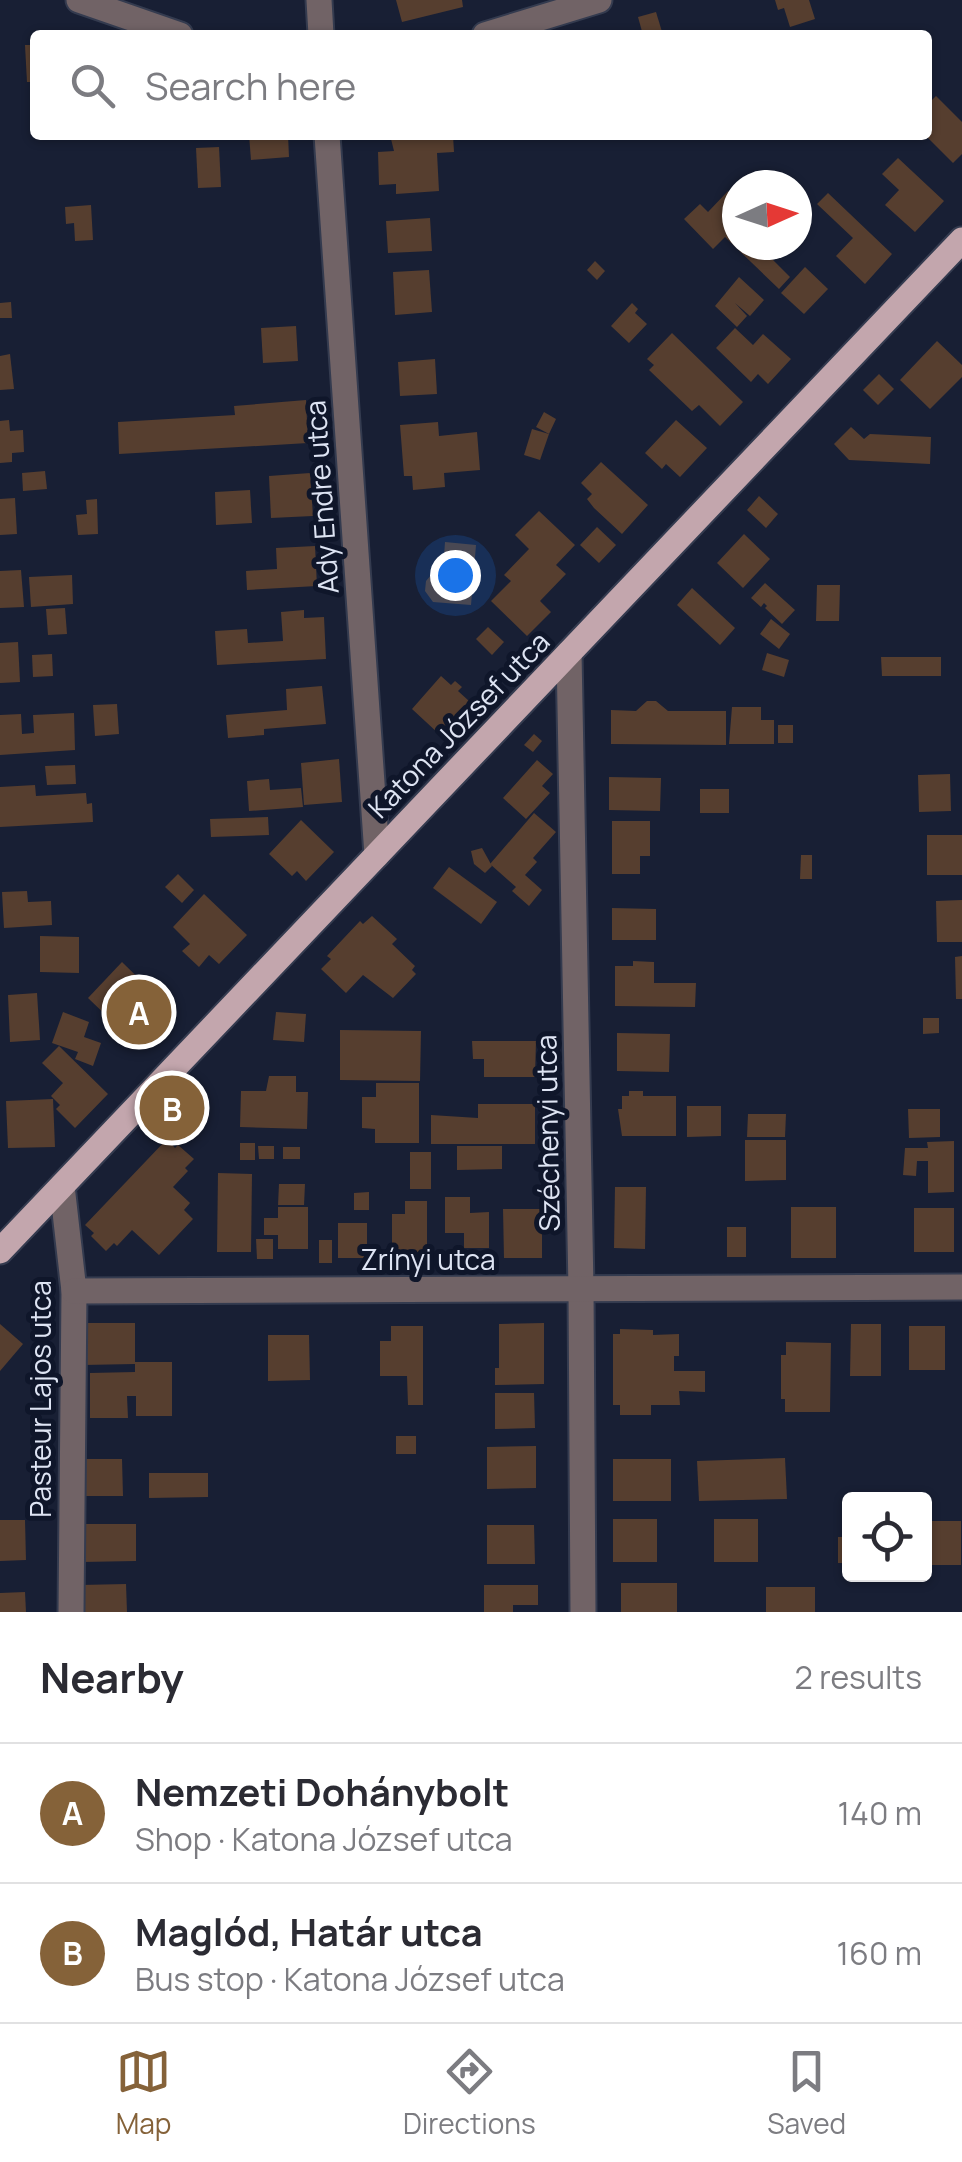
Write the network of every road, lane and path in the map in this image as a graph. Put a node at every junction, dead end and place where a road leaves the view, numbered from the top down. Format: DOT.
graph roads {
  1 [pos="79,0"];
  2 [pos="319,0"];
  3 [pos="599,0"];
  4 [pos="166,30"];
  5 [pos="321,30"];
  6 [pos="501,30"];
  7 [pos="327,140"];
  8 [pos="962,240"];
  9 [pos="568,653"];
  10 [pos="376,855"];
  11 [pos="62,1186"];
  12 [pos="0,1250"];
  13 [pos="962,1287"];
  14 [pos="582,1289"];
  15 [pos="74,1291"];
  16 [pos="71,1612"];
  17 [pos="583,1612"];
  1 -- 4 [label="street"];
  2 -- 5 [label="street"];
  3 -- 6 [label="street"];
  7 -- 10 [label="street, Ady Endre utca"];
  8 -- 9 [label="main road, Katona József utca"];
  9 -- 10 [label="main road, Katona József utca"];
  9 -- 14 [label="street, Széchenyi utca"];
  10 -- 11 [label="main road, Katona József utca"];
  11 -- 12 [label="main road, Katona József utca"];
  11 -- 15 [label="street, Pasteur Lajos utca"];
  13 -- 14 [label="street, Zrínyi utca"];
  14 -- 15 [label="street, Zrínyi utca"];
  14 -- 17 [label="street, Széchenyi utca"];
  15 -- 16 [label="street, Pasteur Lajos utca"];
}
